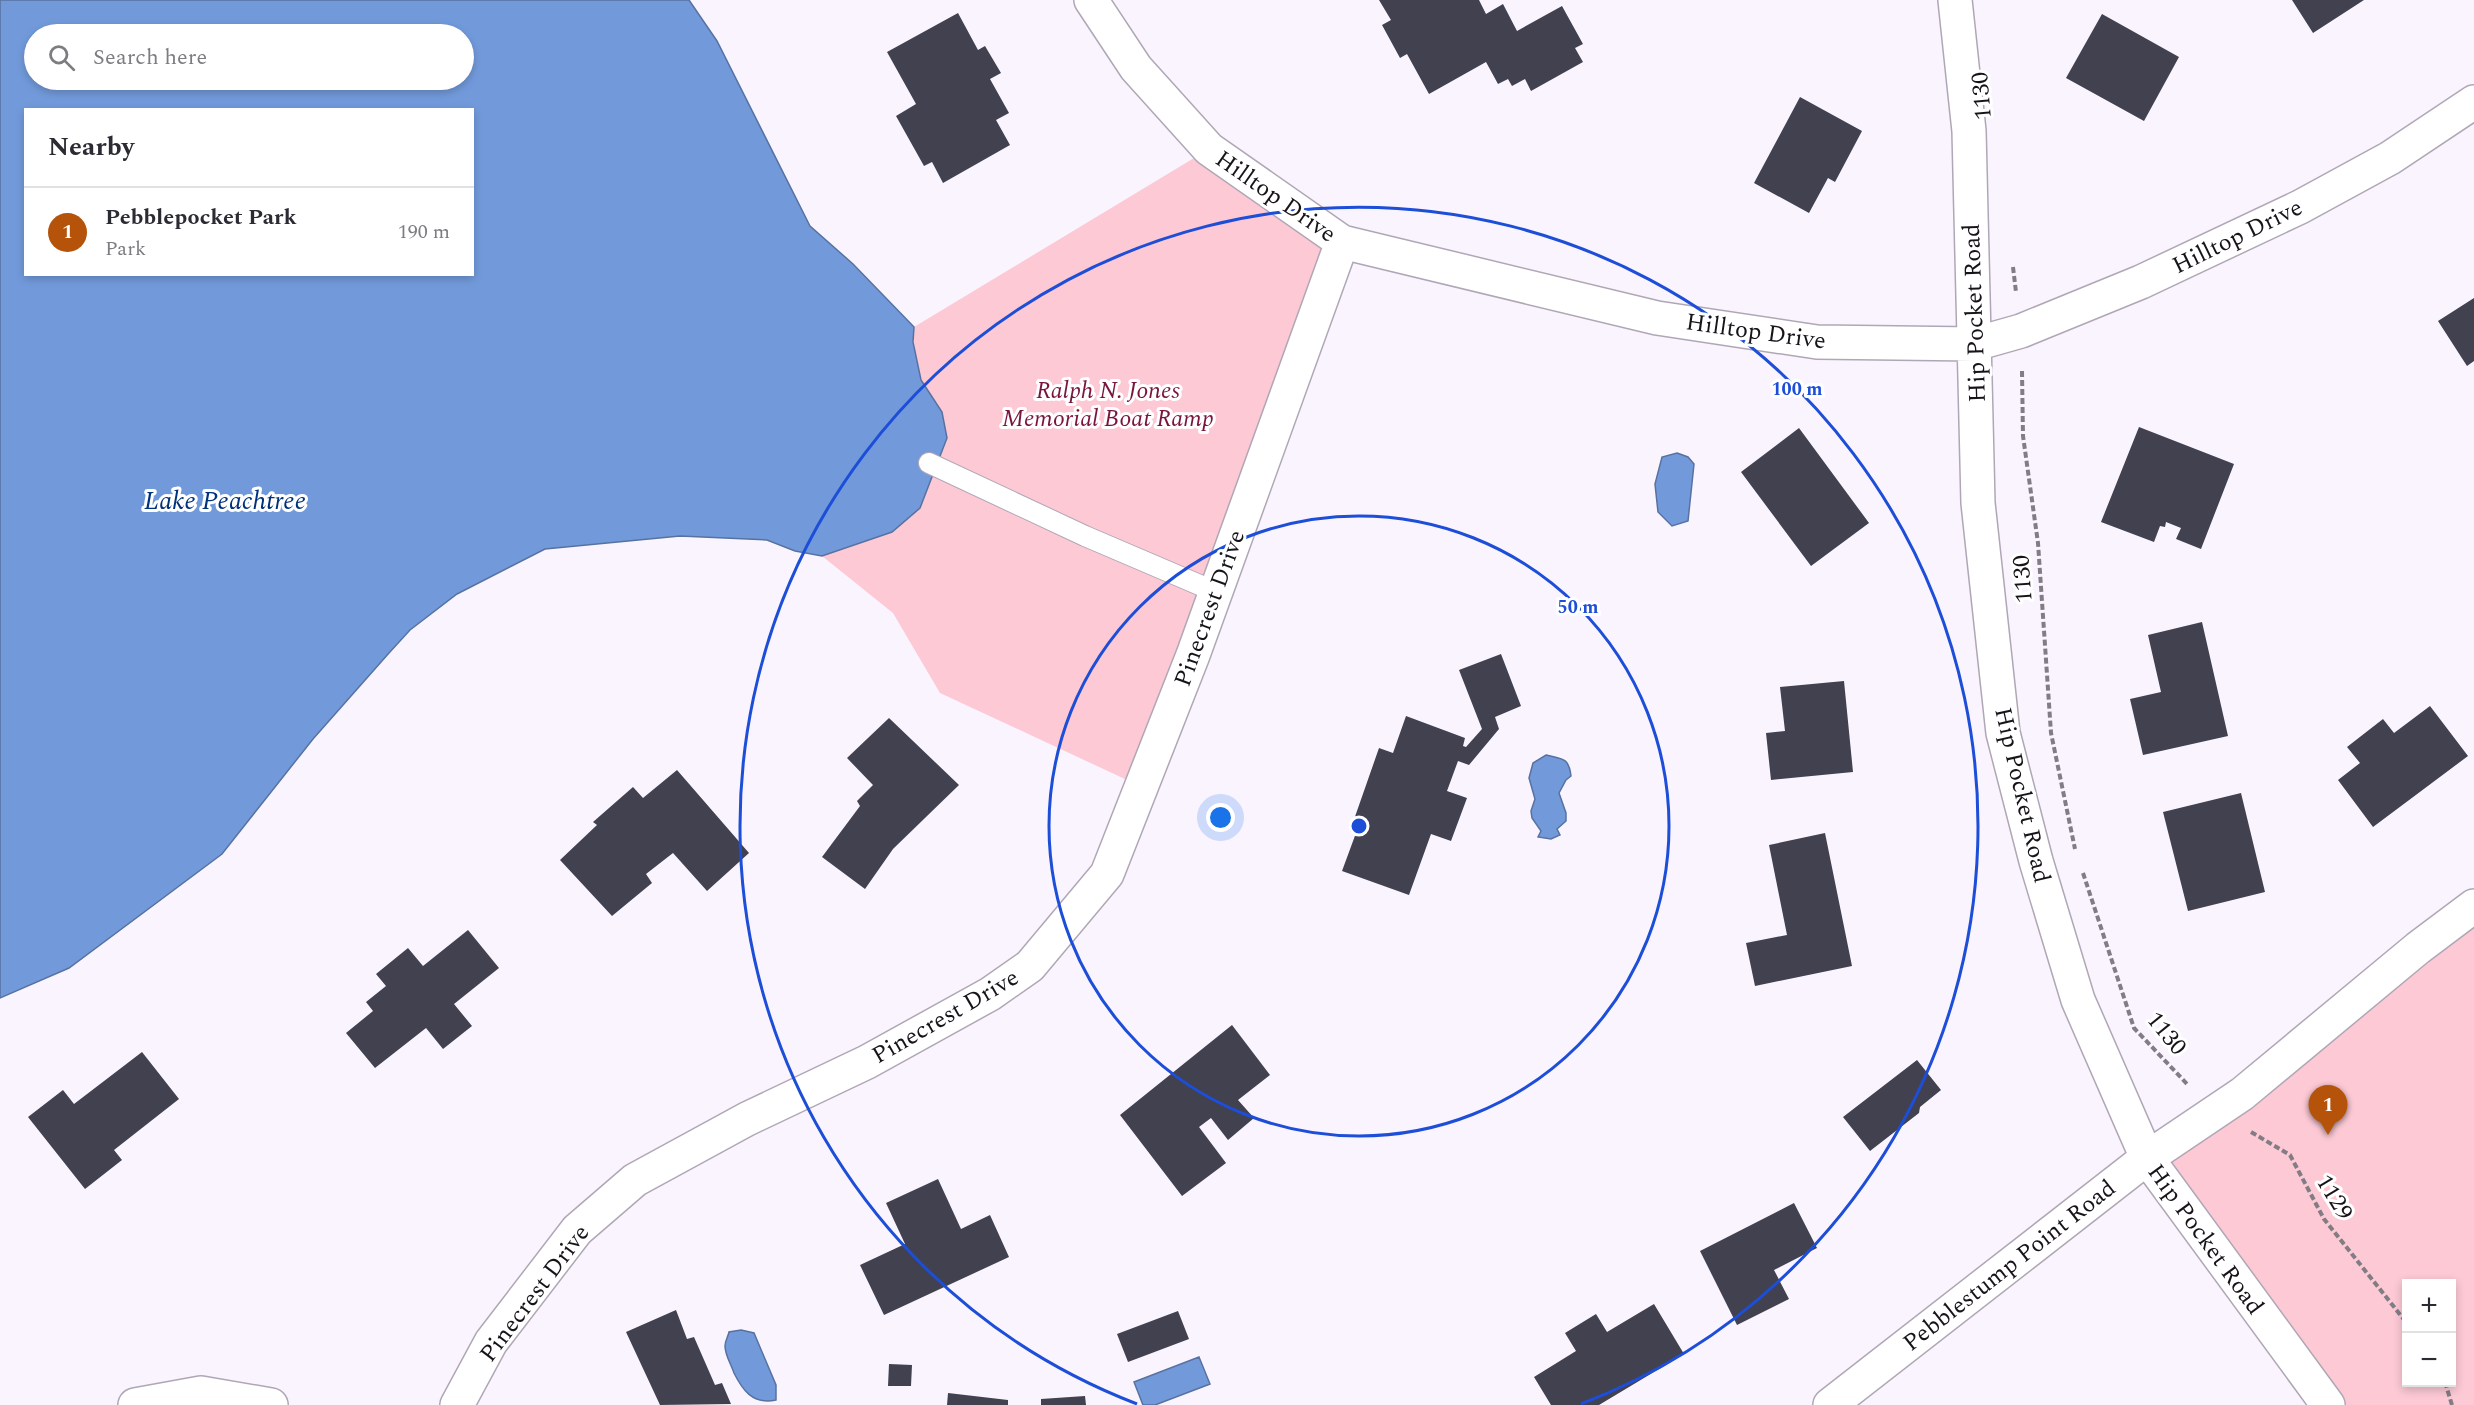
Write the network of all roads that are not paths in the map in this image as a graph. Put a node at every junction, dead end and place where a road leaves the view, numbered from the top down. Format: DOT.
graph roads {
  1 [pos="1091,0"];
  2 [pos="1955,0"];
  3 [pos="2474,102"];
  4 [pos="1342,242"];
  5 [pos="1975,344"];
  6 [pos="928,463"];
  7 [pos="1215,592"];
  8 [pos="2474,906"];
  9 [pos="2147,1158"];
  10 [pos="135,1405"];
  11 [pos="271,1405"];
  12 [pos="457,1405"];
  13 [pos="1830,1405"];
  14 [pos="2328,1405"];
  1 -- 4 [label="street, Hilltop Drive"];
  2 -- 5 [label="street, Hip Pocket Road"];
  3 -- 5 [label="street, Hilltop Drive"];
  4 -- 5 [label="street, Hilltop Drive"];
  4 -- 7 [label="street, Pinecrest Drive"];
  5 -- 9 [label="street, Hip Pocket Road"];
  6 -- 7 [label="lane"];
  7 -- 12 [label="street, Pinecrest Drive"];
  8 -- 9 [label="street, Pebblestump Point Road"];
  9 -- 13 [label="street, Pebblestump Point Road"];
  9 -- 14 [label="street, Hip Pocket Road"];
  10 -- 11 [label="street"];
}
